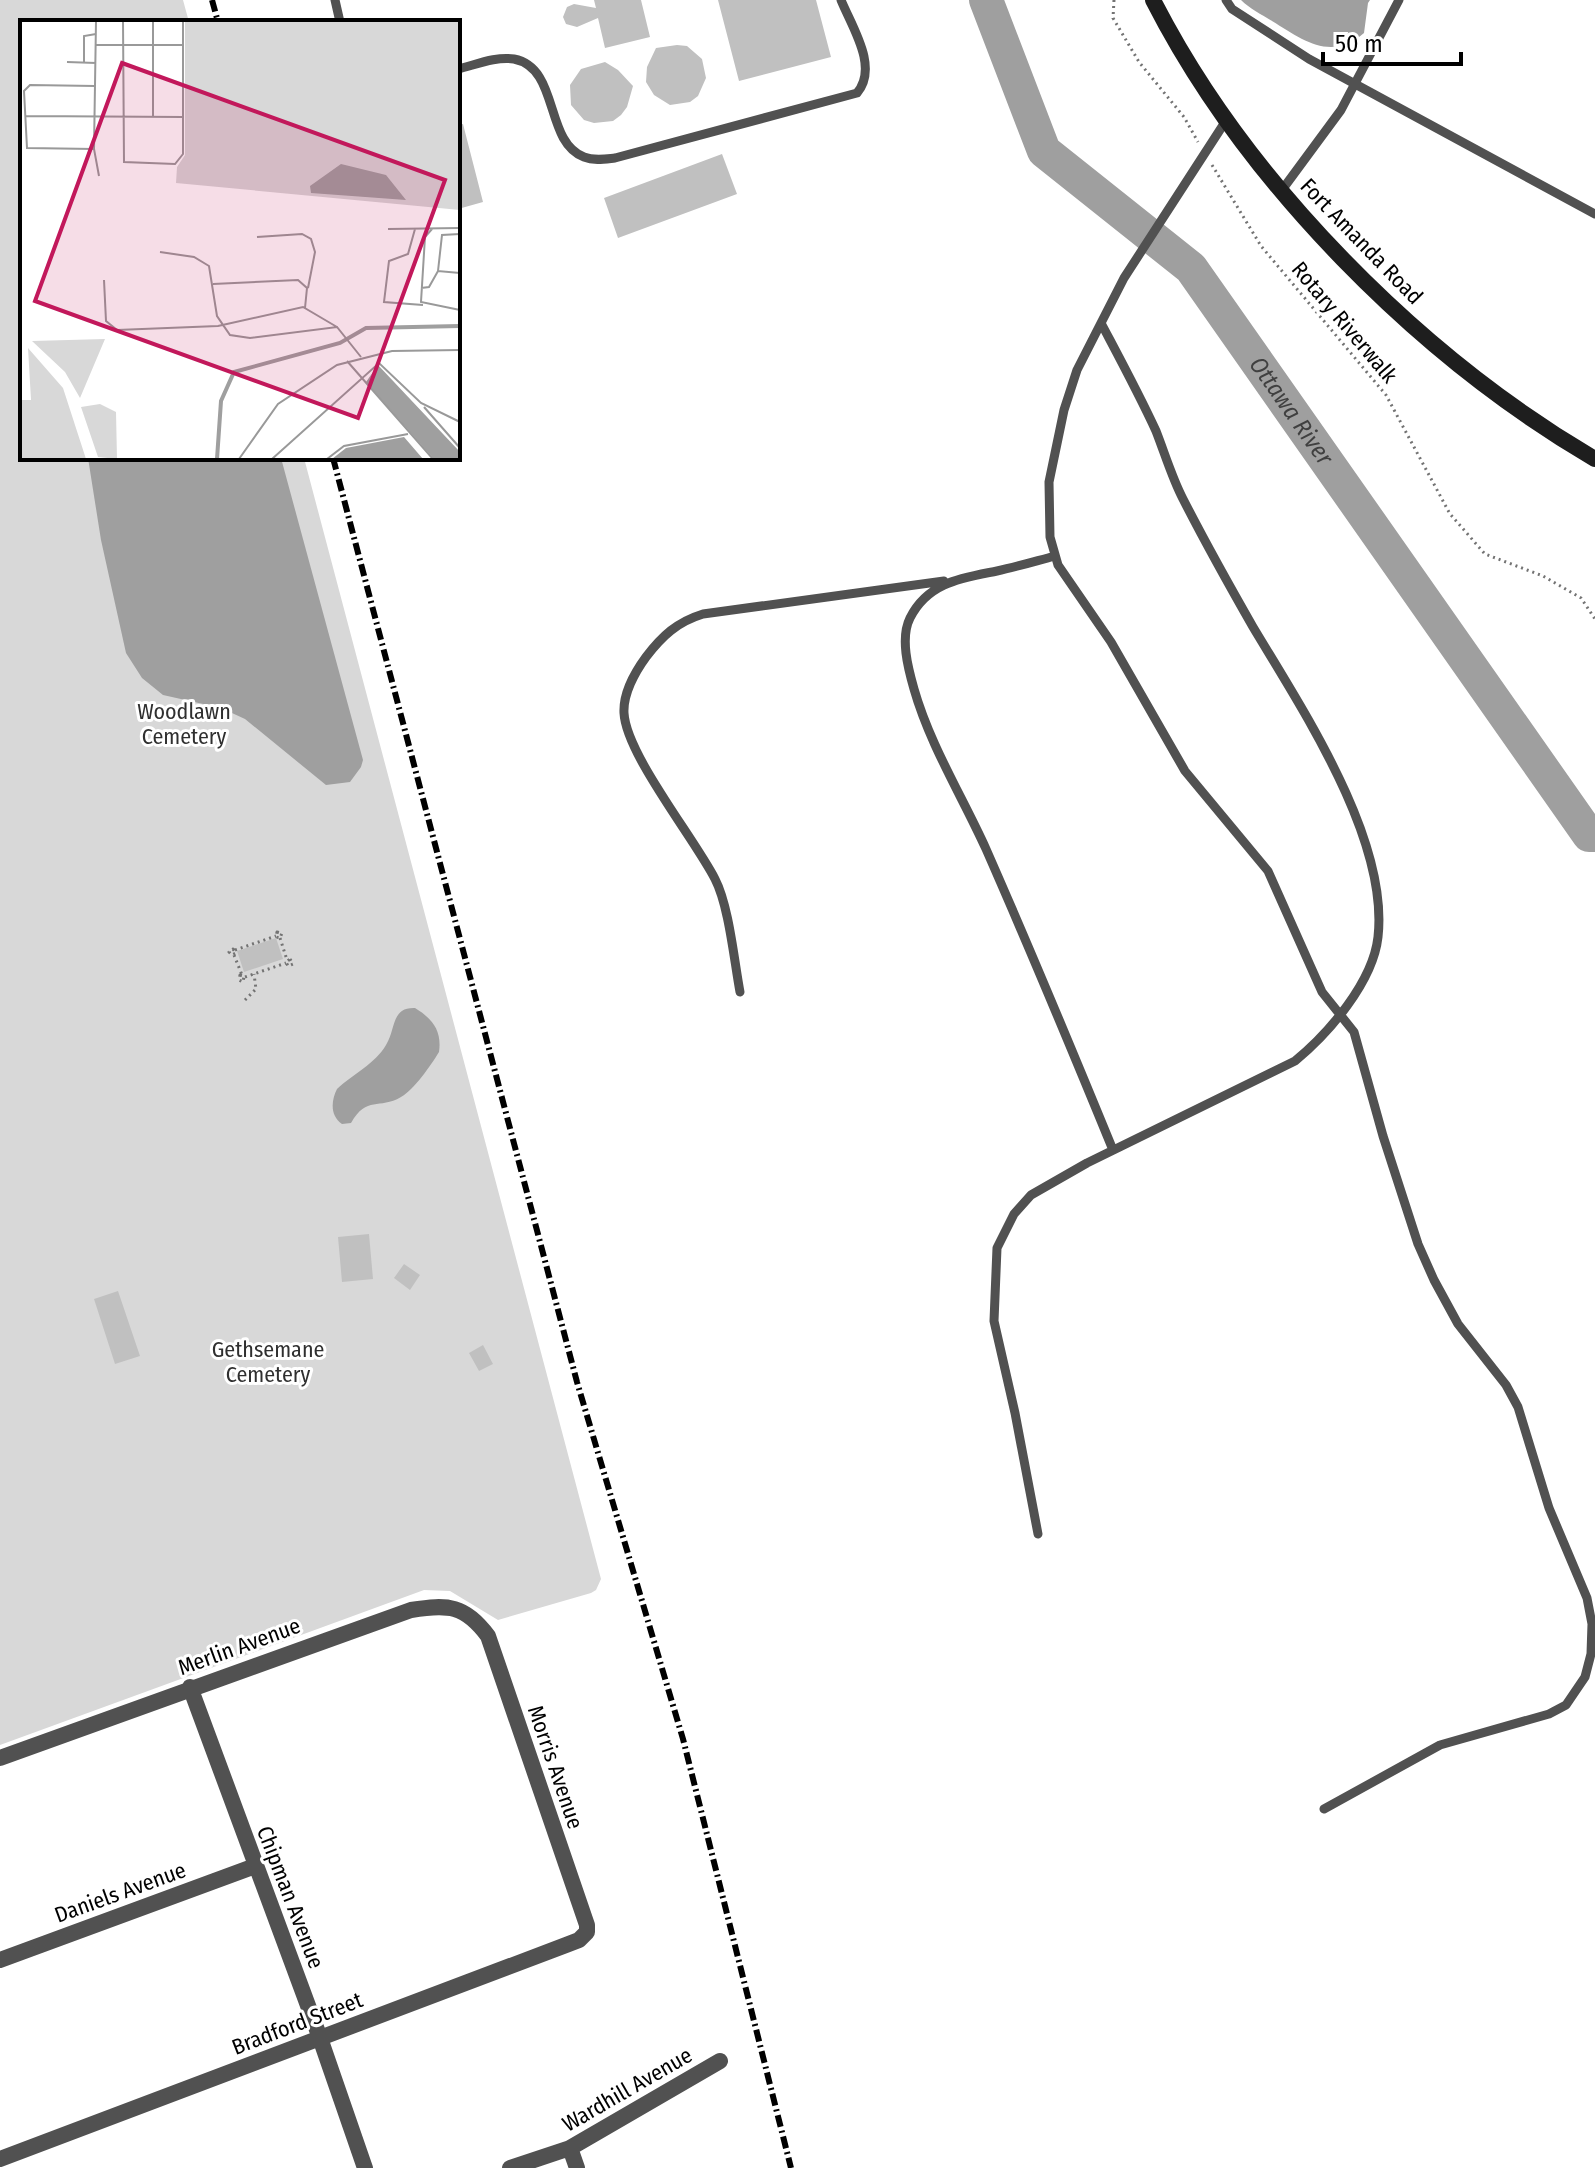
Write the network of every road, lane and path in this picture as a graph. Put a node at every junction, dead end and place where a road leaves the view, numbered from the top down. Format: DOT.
graph roads {
  1 [pos="335,0"];
  2 [pos="841,0"];
  3 [pos="1114,0"];
  4 [pos="1153,0"];
  5 [pos="1226,0"];
  6 [pos="1399,0"];
  7 [pos="340,20"];
  8 [pos="460,69"];
  9 [pos="1354,84"];
  10 [pos="1227,119"];
  11 [pos="1204,152"];
  12 [pos="1282,190"];
  13 [pos="1595,214"];
  14 [pos="1101,323"];
  15 [pos="1595,459"];
  16 [pos="1055,556"];
  17 [pos="951,580"];
  18 [pos="1595,619"];
  19 [pos="254,974"];
  20 [pos="740,992"];
  21 [pos="245,1000"];
  22 [pos="1339,1015"];
  23 [pos="1113,1150"];
  24 [pos="1038,1534"];
  25 [pos="488,1636"];
  26 [pos="190,1687"];
  27 [pos="0,1758"];
  28 [pos="1324,1809"];
  29 [pos="255,1866"];
  30 [pos="583,1912"];
  31 [pos="0,1960"];
  32 [pos="320,2038"];
  33 [pos="720,2061"];
  34 [pos="570,2148"];
  35 [pos="0,2159"];
  36 [pos="365,2168"];
  37 [pos="510,2168"];
  38 [pos="577,2168"];
  1 -- 7 [label="lane"];
  2 -- 8 [label="lane"];
  3 -- 11 [label="path, Rotary Riverwalk"];
  4 -- 10 [label="street, Fort Amanda Road"];
  5 -- 9 [label="lane"];
  6 -- 9 [label="lane"];
  9 -- 12 [label="lane"];
  9 -- 13 [label="lane"];
  10 -- 11 [label="lane"];
  10 -- 12 [label="street, Fort Amanda Road"];
  11 -- 14 [label="lane"];
  11 -- 18 [label="path, Rotary Riverwalk"];
  12 -- 15 [label="street, Fort Amanda Road"];
  14 -- 16 [label="lane"];
  14 -- 22 [label="lane"];
  16 -- 17 [label="lane"];
  16 -- 22 [label="lane"];
  17 -- 20 [label="lane"];
  17 -- 23 [label="lane"];
  19 -- 19 [label="path"];
  19 -- 21 [label="path"];
  22 -- 23 [label="lane"];
  22 -- 28 [label="lane"];
  23 -- 24 [label="lane"];
  25 -- 26 [label="street, Merlin Avenue"];
  25 -- 30 [label="street, Morris Avenue"];
  26 -- 27 [label="street, Merlin Avenue"];
  26 -- 29 [label="street, Chipman Avenue"];
  29 -- 31 [label="street, Daniels Avenue"];
  29 -- 32 [label="street, Chipman Avenue"];
  30 -- 32 [label="street, Bradford Street"];
  32 -- 35 [label="street, Bradford Street"];
  32 -- 36 [label="street, Chipman Avenue"];
  33 -- 34 [label="street, Wardhill Avenue"];
  34 -- 37 [label="street, Wardhill Avenue"];
  34 -- 38 [label="street"];
}
